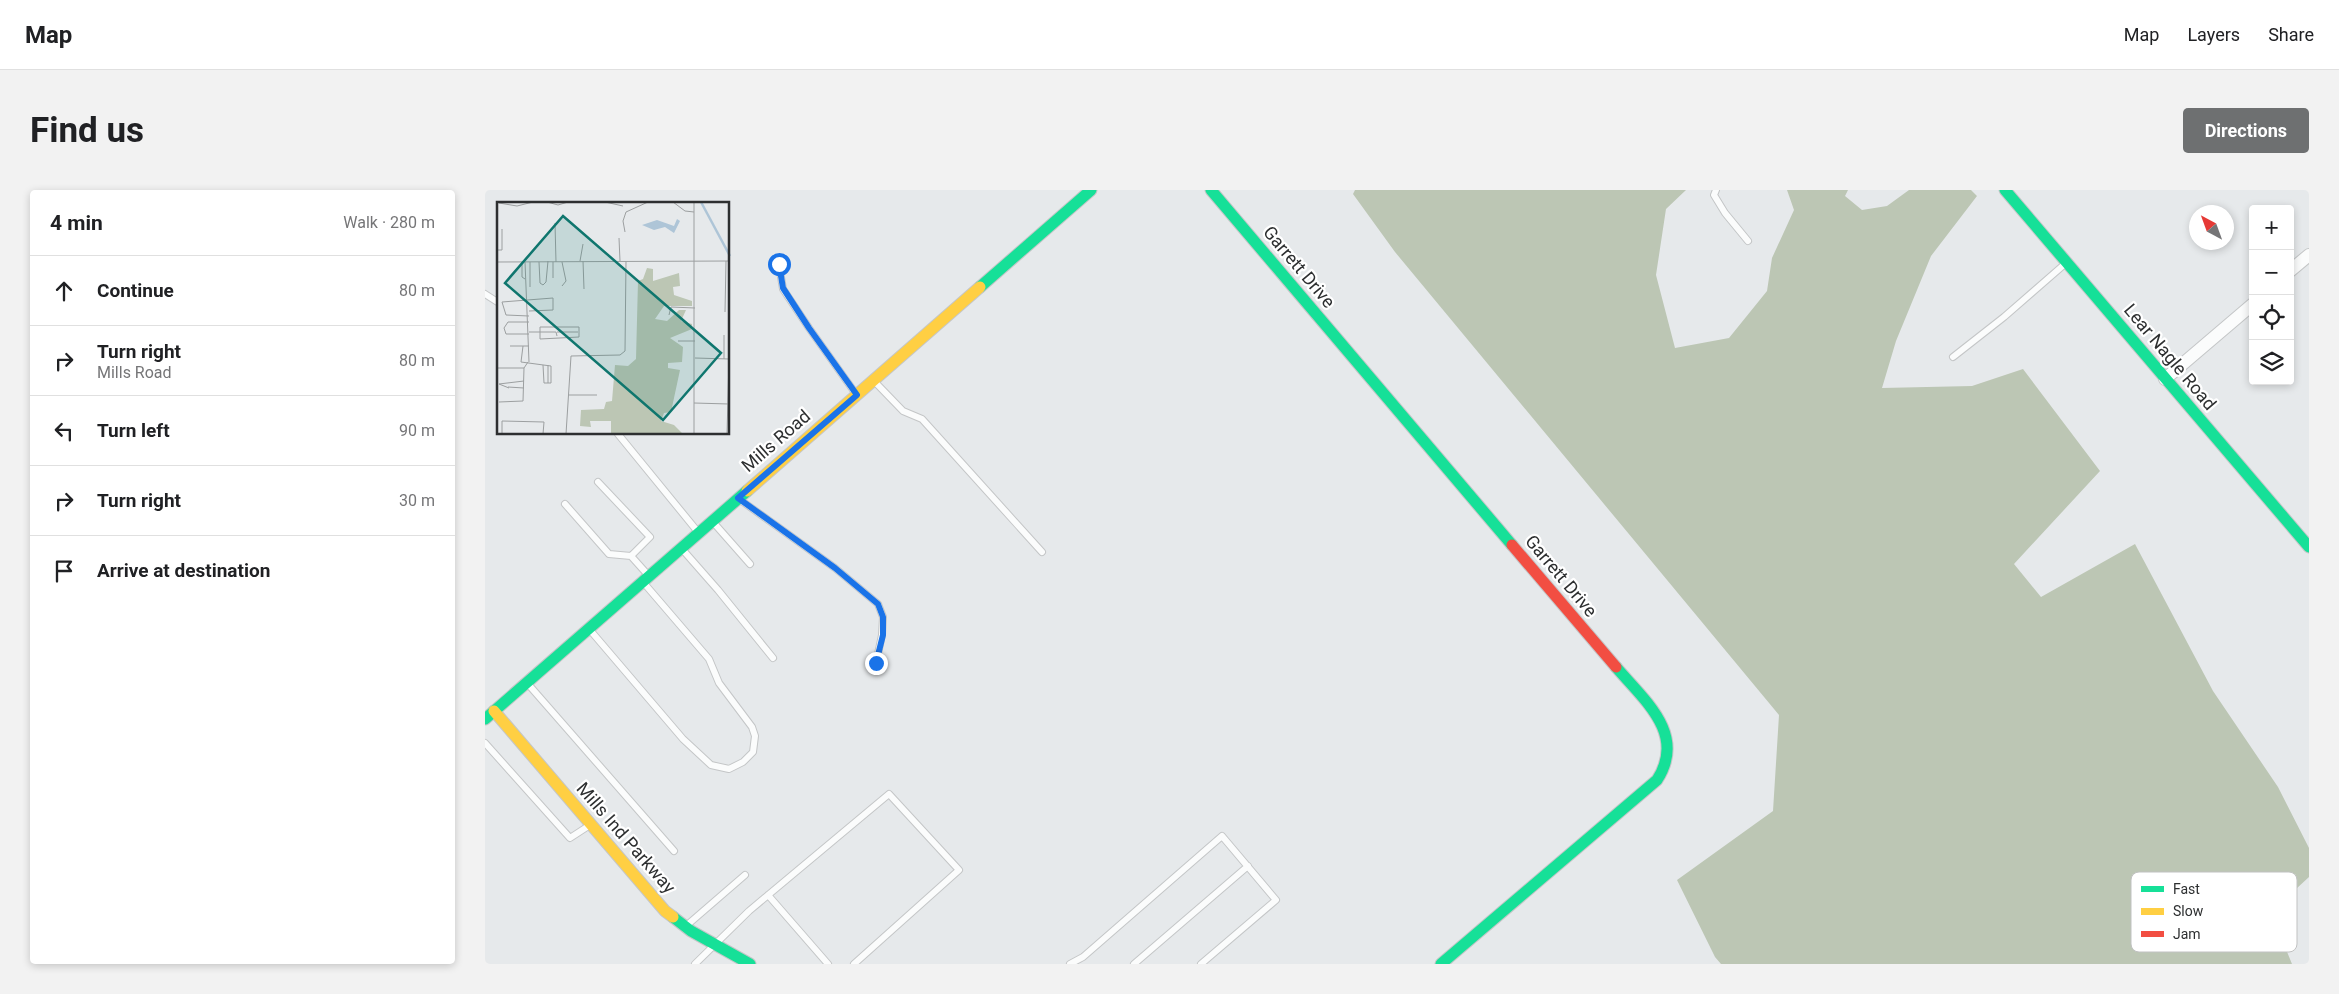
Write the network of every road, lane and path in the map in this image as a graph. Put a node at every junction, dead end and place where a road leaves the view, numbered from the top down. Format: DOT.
graph roads {
  1 [pos="1091,190"];
  2 [pos="1211,190"];
  3 [pos="1716,190"];
  4 [pos="2005,190"];
  5 [pos="1748,241"];
  6 [pos="2309,255"];
  7 [pos="2067,262"];
  8 [pos="779,264"];
  9 [pos="2294,268"];
  10 [pos="485,294"];
  11 [pos="497,302"];
  12 [pos="2249,307"];
  13 [pos="1953,357"];
  14 [pos="2165,378"];
  15 [pos="874,380"];
  16 [pos="857,395"];
  17 [pos="619,435"];
  18 [pos="598,482"];
  19 [pos="738,498"];
  20 [pos="565,504"];
  21 [pos="712,521"];
  22 [pos="699,533"];
  23 [pos="2309,547"];
  24 [pos="681,548"];
  25 [pos="1042,552"];
  26 [pos="631,556"];
  27 [pos="750,564"];
  28 [pos="645,579"];
  29 [pos="588,629"];
  30 [pos="773,658"];
  31 [pos="876,663"];
  32 [pos="527,683"];
  33 [pos="494,711"];
  34 [pos="485,719"];
  35 [pos="485,743"];
  36 [pos="591,825"];
  37 [pos="674,852"];
  38 [pos="1247,866"];
  39 [pos="745,875"];
  40 [pos="768,895"];
  41 [pos="685,927"];
  42 [pos="715,945"];
  43 [pos="1075,963"];
  44 [pos="695,964"];
  45 [pos="750,964"];
  46 [pos="828,964"];
  47 [pos="854,964"];
  48 [pos="1134,964"];
  49 [pos="1201,964"];
  50 [pos="1441,964"];
  1 -- 15 [label="street, Mills Road"];
  2 -- 50 [label="street, Garrett Drive"];
  3 -- 5 [label="lane"];
  4 -- 7 [label="street, Lear Nagle Road"];
  6 -- 9 [label="street"];
  7 -- 13 [label="lane"];
  7 -- 14 [label="street, Lear Nagle Road"];
  8 -- 16 [label="lane"];
  10 -- 11 [label="lane"];
  12 -- 14 [label="street"];
  14 -- 23 [label="street, Lear Nagle Road"];
  15 -- 16 [label="street, Mills Road"];
  15 -- 25 [label="lane"];
  16 -- 19 [label="street, Mills Road"];
  17 -- 22 [label="lane"];
  18 -- 26 [label="lane"];
  19 -- 21 [label="street, Mills Road"];
  19 -- 31 [label="lane"];
  20 -- 26 [label="lane"];
  21 -- 22 [label="street, Mills Road"];
  21 -- 27 [label="lane"];
  22 -- 24 [label="street, Mills Road"];
  24 -- 28 [label="street, Mills Road"];
  24 -- 30 [label="lane"];
  26 -- 28 [label="lane"];
  28 -- 29 [label="street, Mills Road"];
  28 -- 29 [label="lane"];
  29 -- 32 [label="street, Mills Road"];
  32 -- 33 [label="street, Mills Road"];
  32 -- 37 [label="lane"];
  33 -- 34 [label="street, Mills Road"];
  33 -- 36 [label="street, Mills Ind Parkway"];
  35 -- 36 [label="lane"];
  36 -- 41 [label="street, Mills Ind Parkway"];
  38 -- 43 [label="lane"];
  38 -- 48 [label="lane"];
  38 -- 49 [label="lane"];
  39 -- 41 [label="lane"];
  40 -- 42 [label="lane"];
  40 -- 46 [label="lane"];
  40 -- 47 [label="lane"];
  41 -- 42 [label="street, Mills Ind Parkway"];
  42 -- 44 [label="lane"];
  42 -- 45 [label="street, Mills Ind Parkway"];
}
